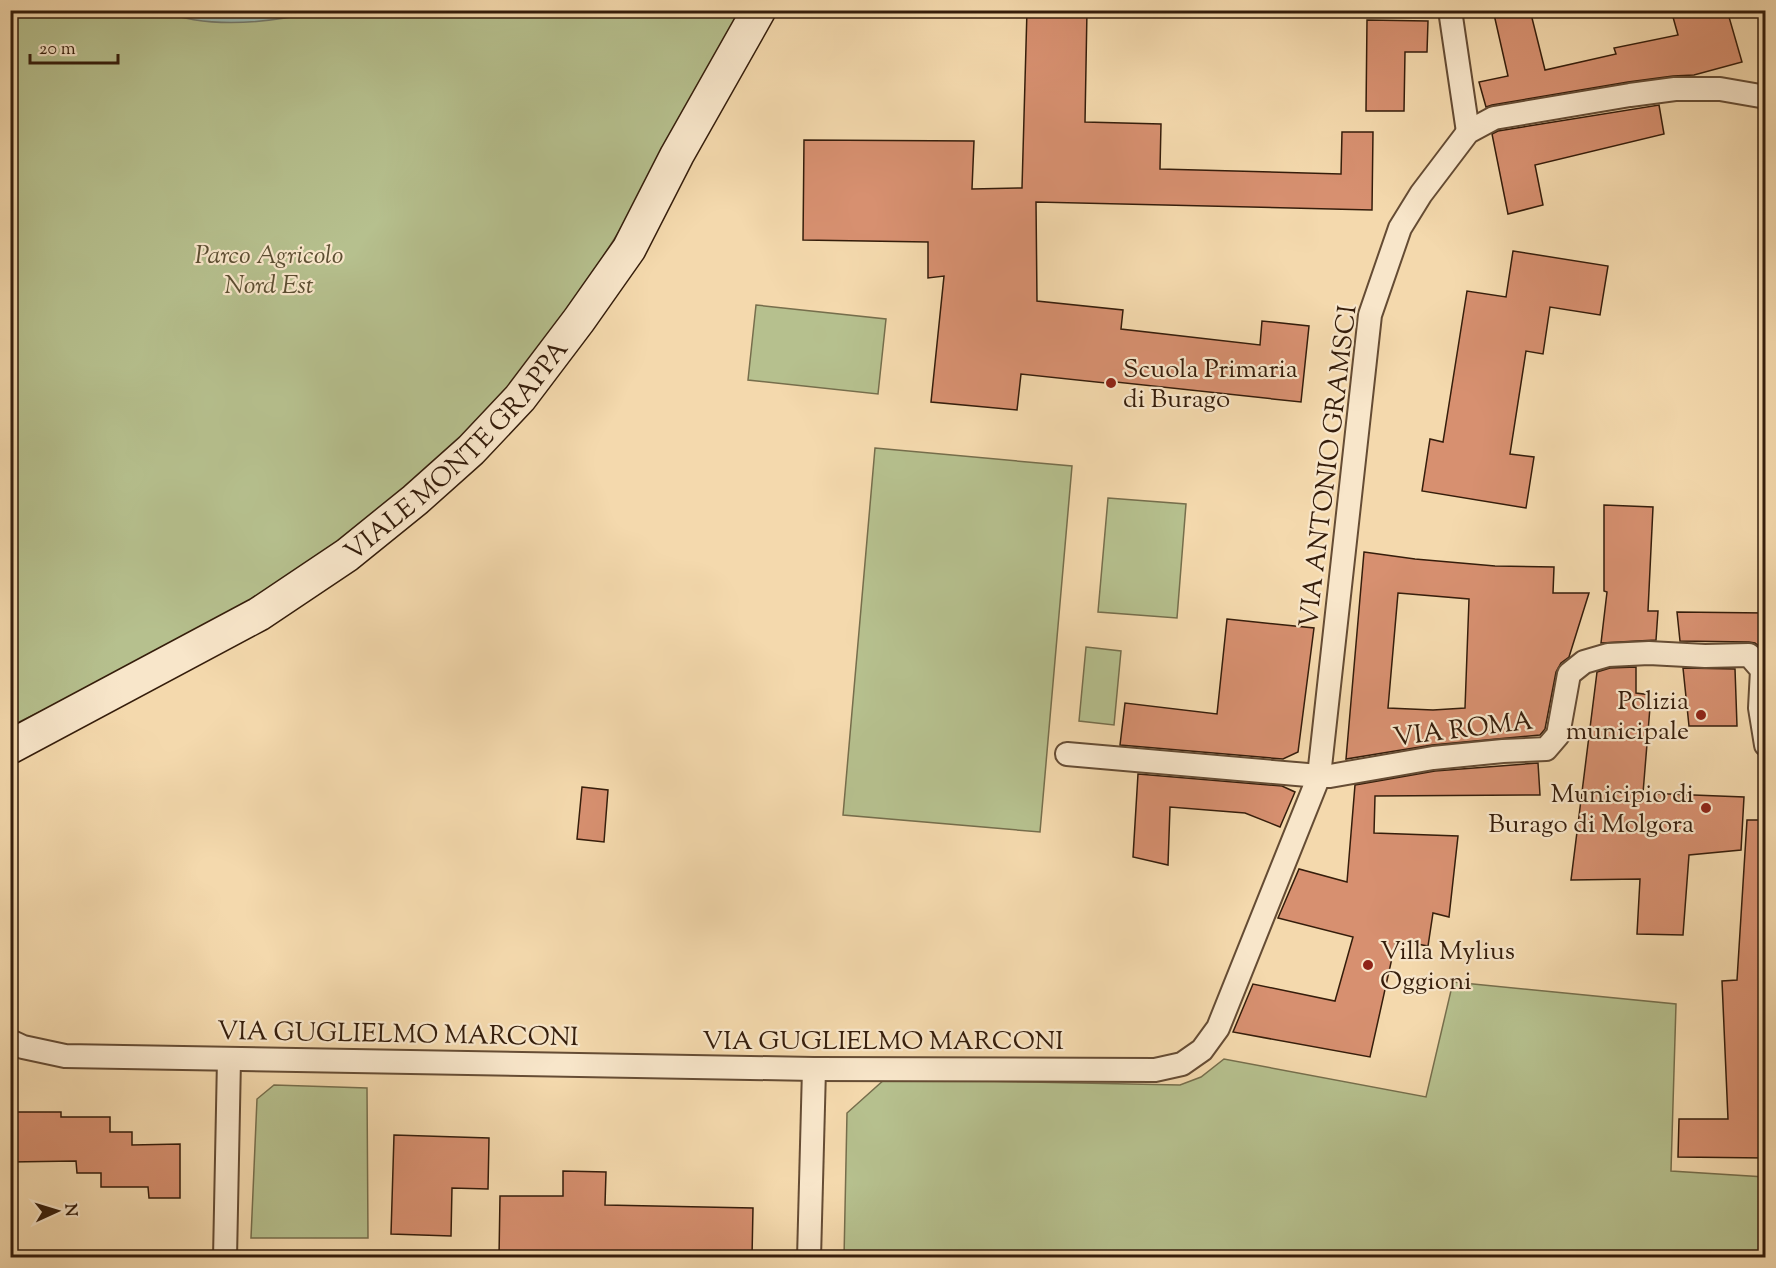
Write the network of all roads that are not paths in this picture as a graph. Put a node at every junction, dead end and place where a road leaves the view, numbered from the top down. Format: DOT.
graph roads {
  1 [pos="759,10"];
  2 [pos="1450,10"];
  3 [pos="1766,97"];
  4 [pos="1468,132"];
  5 [pos="1763,705"];
  6 [pos="1766,745"];
  7 [pos="10,747"];
  8 [pos="1067,753"];
  9 [pos="1319,776"];
  10 [pos="10,1041"];
  11 [pos="230,1059"];
  12 [pos="814,1069"];
  13 [pos="225,1257"];
  14 [pos="809,1257"];
  1 -- 7 [label="street, VIALE MONTE GRAPPA"];
  2 -- 4 [label="street"];
  3 -- 4 [label="street, VIA ANTONIO GRAMSCI"];
  4 -- 9 [label="street, VIA ANTONIO GRAMSCI"];
  5 -- 6 [label="street, VIA ROMA"];
  5 -- 9 [label="street, VIA ROMA"];
  8 -- 9 [label="street"];
  9 -- 12 [label="street, VIA GUGLIELMO MARCONI"];
  10 -- 11 [label="street, VIA GUGLIELMO MARCONI"];
  11 -- 12 [label="street, VIA GUGLIELMO MARCONI"];
  11 -- 13 [label="street"];
  12 -- 14 [label="street"];
}
